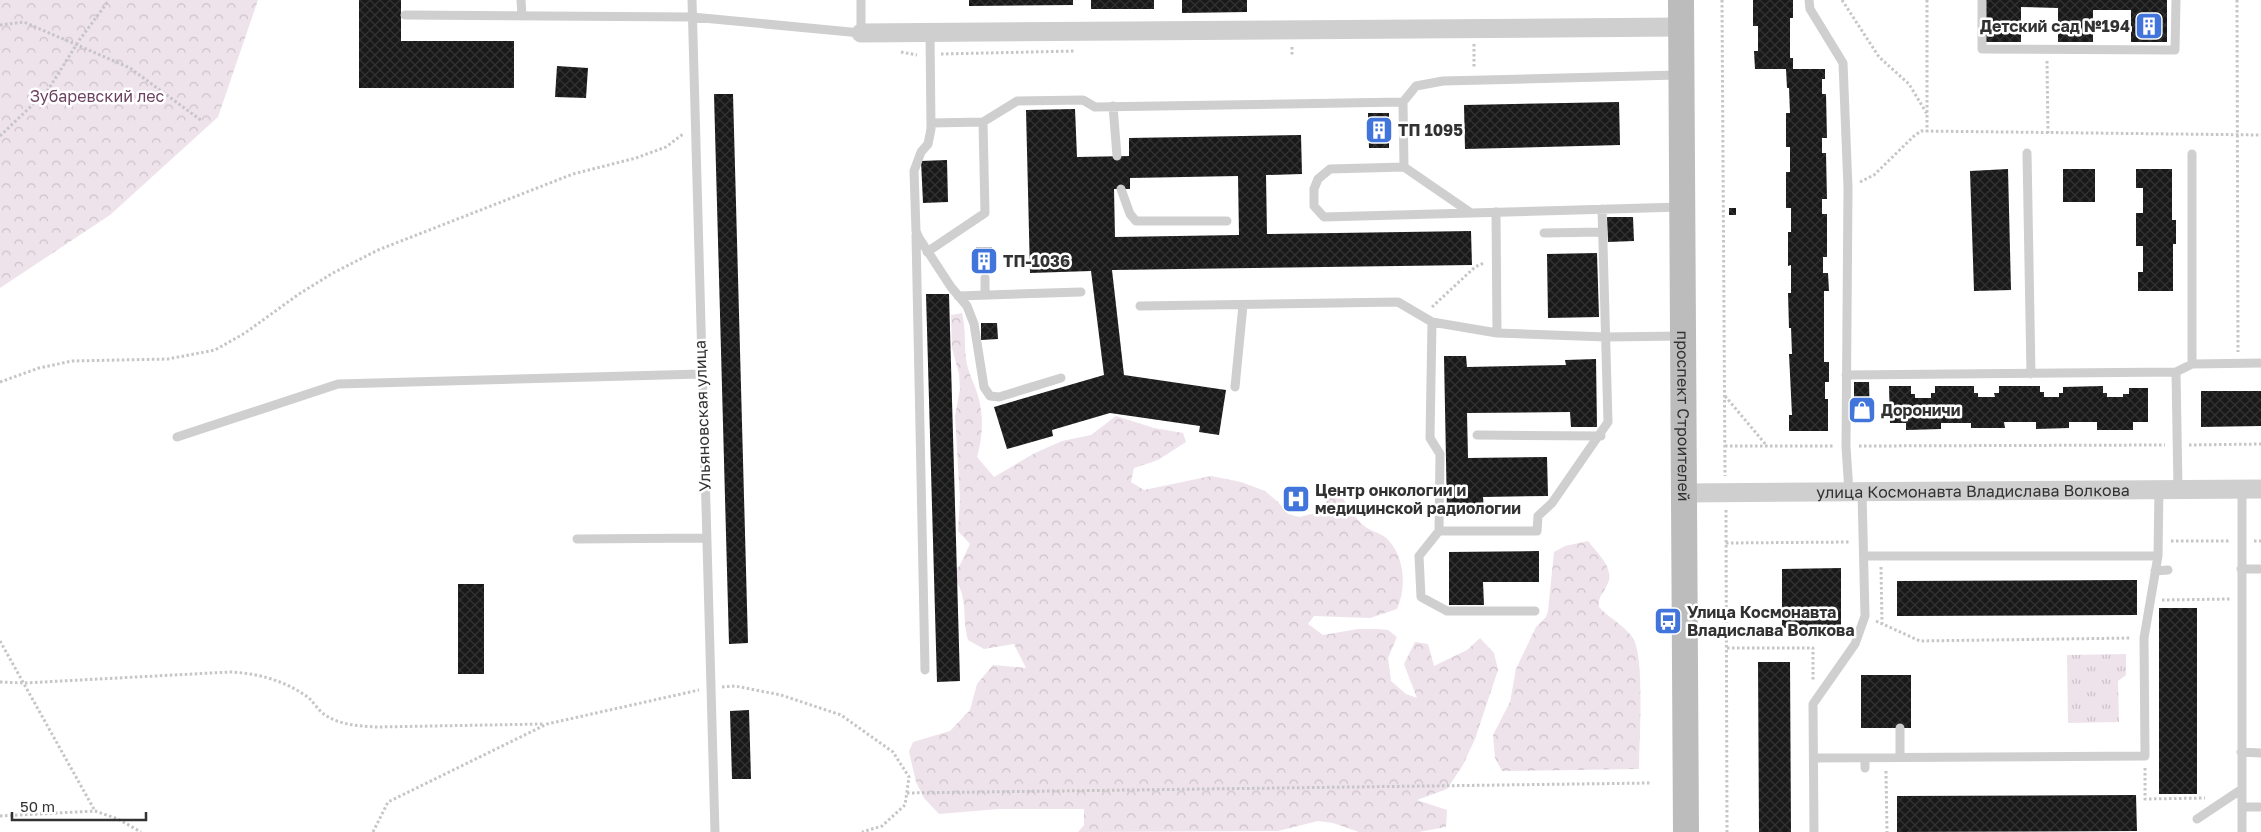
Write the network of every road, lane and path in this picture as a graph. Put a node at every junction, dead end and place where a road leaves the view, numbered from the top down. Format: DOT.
graph roads {
  1 [pos="109,0"];
  2 [pos="521,0"];
  3 [pos="692,0"];
  4 [pos="861,0"];
  5 [pos="1681,0"];
  6 [pos="1722,0"];
  7 [pos="1809,0"];
  8 [pos="1842,0"];
  9 [pos="1927,0"];
  10 [pos="1982,0"];
  11 [pos="2176,0"];
  12 [pos="2237,0"];
  13 [pos="405,14"];
  14 [pos="522,16"];
  15 [pos="692,17"];
  16 [pos="0,25"];
  17 [pos="1681,27"];
  18 [pos="861,33"];
  19 [pos="930,33"];
  20 [pos="77,44"];
  21 [pos="1292,47"];
  22 [pos="2046,50"];
  23 [pos="1292,56"];
  24 [pos="1681,75"];
  25 [pos="1403,102"];
  26 [pos="1113,106"];
  27 [pos="1927,114"];
  28 [pos="202,121"];
  29 [pos="983,122"];
  30 [pos="931,123"];
  31 [pos="695,124"];
  32 [pos="1927,132"];
  33 [pos="2048,133"];
  34 [pos="2237,135"];
  35 [pos="2261,135"];
  36 [pos="0,136"];
  37 [pos="2027,153"];
  38 [pos="2192,154"];
  39 [pos="1117,156"];
  40 [pos="1404,167"];
  41 [pos="1848,188"];
  42 [pos="1121,189"];
  43 [pos="1681,208"];
  44 [pos="1602,209"];
  45 [pos="1471,212"];
  46 [pos="1496,212"];
  47 [pos="1227,221"];
  48 [pos="916,231"];
  49 [pos="1603,232"];
  50 [pos="1544,233"];
  51 [pos="927,252"];
  52 [pos="1496,258"];
  53 [pos="984,278"];
  54 [pos="1081,292"];
  55 [pos="985,295"];
  56 [pos="958,296"];
  57 [pos="1243,305"];
  58 [pos="1140,306"];
  59 [pos="1422,316"];
  60 [pos="1432,322"];
  61 [pos="1497,333"];
  62 [pos="1682,336"];
  63 [pos="1606,337"];
  64 [pos="2238,363"];
  65 [pos="2261,363"];
  66 [pos="2192,364"];
  67 [pos="2176,372"];
  68 [pos="701,374"];
  69 [pos="2031,374"];
  70 [pos="1846,375"];
  71 [pos="1061,378"];
  72 [pos="0,382"];
  73 [pos="1235,387"];
  74 [pos="1725,395"];
  75 [pos="1477,436"];
  76 [pos="1600,436"];
  77 [pos="177,437"];
  78 [pos="2261,444"];
  79 [pos="2178,445"];
  80 [pos="1725,446"];
  81 [pos="1767,446"];
  82 [pos="1846,446"];
  83 [pos="2159,489"];
  84 [pos="2178,489"];
  85 [pos="2242,489"];
  86 [pos="2261,489"];
  87 [pos="1684,493"];
  88 [pos="1726,493"];
  89 [pos="1856,493"];
  90 [pos="1439,531"];
  91 [pos="706,538"];
  92 [pos="577,539"];
  93 [pos="2158,541"];
  94 [pos="2241,541"];
  95 [pos="2261,541"];
  96 [pos="1726,543"];
  97 [pos="1865,556"];
  98 [pos="1881,556"];
  99 [pos="2158,556"];
  100 [pos="2241,569"];
  101 [pos="2261,569"];
  102 [pos="2168,570"];
  103 [pos="2155,571"];
  104 [pos="2234,599"];
  105 [pos="2151,600"];
  106 [pos="1535,611"];
  107 [pos="1865,616"];
  108 [pos="1882,624"];
  109 [pos="2144,638"];
  110 [pos="0,641"];
  111 [pos="1727,648"];
  112 [pos="925,670"];
  113 [pos="0,682"];
  114 [pos="24,683"];
  115 [pos="710,688"];
  116 [pos="1813,704"];
  117 [pos="546,724"];
  118 [pos="1900,728"];
  119 [pos="2241,752"];
  120 [pos="2261,753"];
  121 [pos="2144,756"];
  122 [pos="1886,757"];
  123 [pos="1900,757"];
  124 [pos="1814,758"];
  125 [pos="1865,758"];
  126 [pos="1865,768"];
  127 [pos="1651,783"];
  128 [pos="2242,789"];
  129 [pos="907,793"];
  130 [pos="2242,807"];
  131 [pos="2261,807"];
  132 [pos="2215,808"];
  133 [pos="95,811"];
  134 [pos="0,816"];
  135 [pos="2197,819"];
  136 [pos="141,832"];
  137 [pos="373,832"];
  138 [pos="715,832"];
  139 [pos="862,832"];
  140 [pos="1686,832"];
  141 [pos="1727,832"];
  142 [pos="1814,832"];
  143 [pos="1887,832"];
  144 [pos="2242,832"];
  1 -- 20 [label="path"];
  2 -- 14 [label="lane"];
  3 -- 15 [label="lane, Ульяновская улица"];
  4 -- 18 [label="lane"];
  5 -- 17 [label="main road, проспект Строителей"];
  6 -- 74 [label="path"];
  7 -- 41 [label="lane"];
  8 -- 27 [label="path"];
  9 -- 27 [label="path"];
  10 -- 22 [label="lane"];
  11 -- 22 [label="lane"];
  12 -- 34 [label="path"];
  13 -- 14 [label="lane"];
  14 -- 15 [label="lane"];
  15 -- 18 [label="lane"];
  15 -- 31 [label="lane, Ульяновская улица"];
  16 -- 20 [label="path"];
  17 -- 19 [label="street"];
  17 -- 24 [label="main road, проспект Строителей"];
  18 -- 19 [label="street"];
  19 -- 30 [label="lane"];
  20 -- 28 [label="path"];
  20 -- 36 [label="path"];
  21 -- 23 [label="path"];
  22 -- 33 [label="path"];
  24 -- 25 [label="lane"];
  24 -- 43 [label="main road, проспект Строителей"];
  25 -- 26 [label="lane"];
  25 -- 40 [label="lane"];
  26 -- 29 [label="lane"];
  26 -- 39 [label="lane"];
  27 -- 32 [label="path"];
  29 -- 30 [label="lane"];
  29 -- 51 [label="lane"];
  30 -- 48 [label="lane"];
  31 -- 68 [label="lane, Ульяновская улица"];
  31 -- 72 [label="path"];
  32 -- 33 [label="path"];
  32 -- 41 [label="path"];
  33 -- 34 [label="path"];
  34 -- 35 [label="path"];
  34 -- 64 [label="path"];
  37 -- 69 [label="lane"];
  38 -- 66 [label="lane"];
  40 -- 45 [label="lane"];
  40 -- 45 [label="lane"];
  41 -- 70 [label="lane"];
  42 -- 47 [label="lane"];
  43 -- 44 [label="lane"];
  43 -- 62 [label="main road, проспект Строителей"];
  44 -- 46 [label="lane"];
  44 -- 49 [label="lane"];
  45 -- 46 [label="lane"];
  46 -- 52 [label="lane"];
  48 -- 51 [label="lane"];
  48 -- 112 [label="lane"];
  49 -- 50 [label="lane"];
  49 -- 63 [label="lane"];
  51 -- 56 [label="lane"];
  52 -- 59 [label="path"];
  52 -- 61 [label="lane"];
  53 -- 55 [label="lane"];
  54 -- 55 [label="lane"];
  55 -- 56 [label="lane"];
  56 -- 71 [label="lane"];
  57 -- 58 [label="lane"];
  57 -- 59 [label="lane"];
  57 -- 73 [label="lane"];
  59 -- 60 [label="lane"];
  60 -- 61 [label="lane"];
  60 -- 90 [label="lane"];
  61 -- 63 [label="lane"];
  62 -- 63 [label="lane"];
  62 -- 87 [label="main road, проспект Строителей"];
  63 -- 76 [label="lane"];
  64 -- 65 [label="lane"];
  64 -- 66 [label="lane"];
  66 -- 67 [label="lane"];
  67 -- 69 [label="lane"];
  67 -- 79 [label="lane"];
  68 -- 77 [label="lane"];
  68 -- 91 [label="lane, Ульяновская улица"];
  69 -- 70 [label="lane"];
  70 -- 82 [label="lane"];
  74 -- 80 [label="path"];
  74 -- 81 [label="path"];
  75 -- 76 [label="lane"];
  76 -- 90 [label="lane"];
  78 -- 79 [label="path"];
  79 -- 82 [label="path"];
  79 -- 84 [label="lane"];
  80 -- 81 [label="path"];
  80 -- 88 [label="path"];
  81 -- 82 [label="path"];
  82 -- 89 [label="lane"];
  83 -- 84 [label="street, улица Космонавта Владислава Волкова"];
  83 -- 89 [label="street, улица Космонавта Владислава Волкова"];
  83 -- 93 [label="lane"];
  84 -- 85 [label="street, улица Космонавта Владислава Волкова"];
  85 -- 86 [label="street, улица Космонавта Владислава Волкова"];
  85 -- 94 [label="lane"];
  87 -- 88 [label="street, улица Космонавта Владислава Волкова"];
  87 -- 140 [label="main road, проспект Строителей"];
  88 -- 89 [label="street, улица Космонавта Владислава Волкова"];
  88 -- 96 [label="path"];
  89 -- 97 [label="lane"];
  90 -- 106 [label="lane"];
  91 -- 92 [label="lane"];
  91 -- 115 [label="lane, Ульяновская улица"];
  93 -- 94 [label="path"];
  93 -- 99 [label="lane"];
  94 -- 95 [label="path"];
  94 -- 100 [label="lane"];
  96 -- 97 [label="path"];
  96 -- 111 [label="path"];
  97 -- 98 [label="lane"];
  97 -- 107 [label="lane"];
  98 -- 99 [label="lane"];
  98 -- 108 [label="path"];
  99 -- 103 [label="lane"];
  100 -- 101 [label="lane"];
  100 -- 119 [label="lane"];
  102 -- 103 [label="lane"];
  103 -- 105 [label="lane"];
  104 -- 105 [label="path"];
  105 -- 109 [label="lane"];
  107 -- 108 [label="path"];
  107 -- 116 [label="lane"];
  108 -- 109 [label="path"];
  109 -- 121 [label="lane"];
  110 -- 114 [label="path"];
  111 -- 116 [label="path"];
  111 -- 141 [label="path"];
  113 -- 114 [label="path"];
  114 -- 117 [label="path"];
  114 -- 133 [label="path"];
  115 -- 117 [label="path"];
  115 -- 129 [label="path"];
  115 -- 138 [label="lane, Ульяновская улица"];
  116 -- 124 [label="lane"];
  117 -- 137 [label="path"];
  118 -- 123 [label="lane"];
  119 -- 120 [label="lane"];
  119 -- 128 [label="lane"];
  121 -- 123 [label="lane"];
  121 -- 132 [label="path"];
  122 -- 123 [label="lane"];
  122 -- 125 [label="lane"];
  122 -- 143 [label="path"];
  124 -- 125 [label="lane"];
  124 -- 142 [label="lane"];
  125 -- 126 [label="lane"];
  127 -- 129 [label="path"];
  128 -- 130 [label="lane"];
  128 -- 132 [label="lane"];
  129 -- 139 [label="path"];
  130 -- 131 [label="lane"];
  130 -- 144 [label="lane"];
  132 -- 135 [label="lane"];
  133 -- 134 [label="path"];
  133 -- 136 [label="path"];
}
